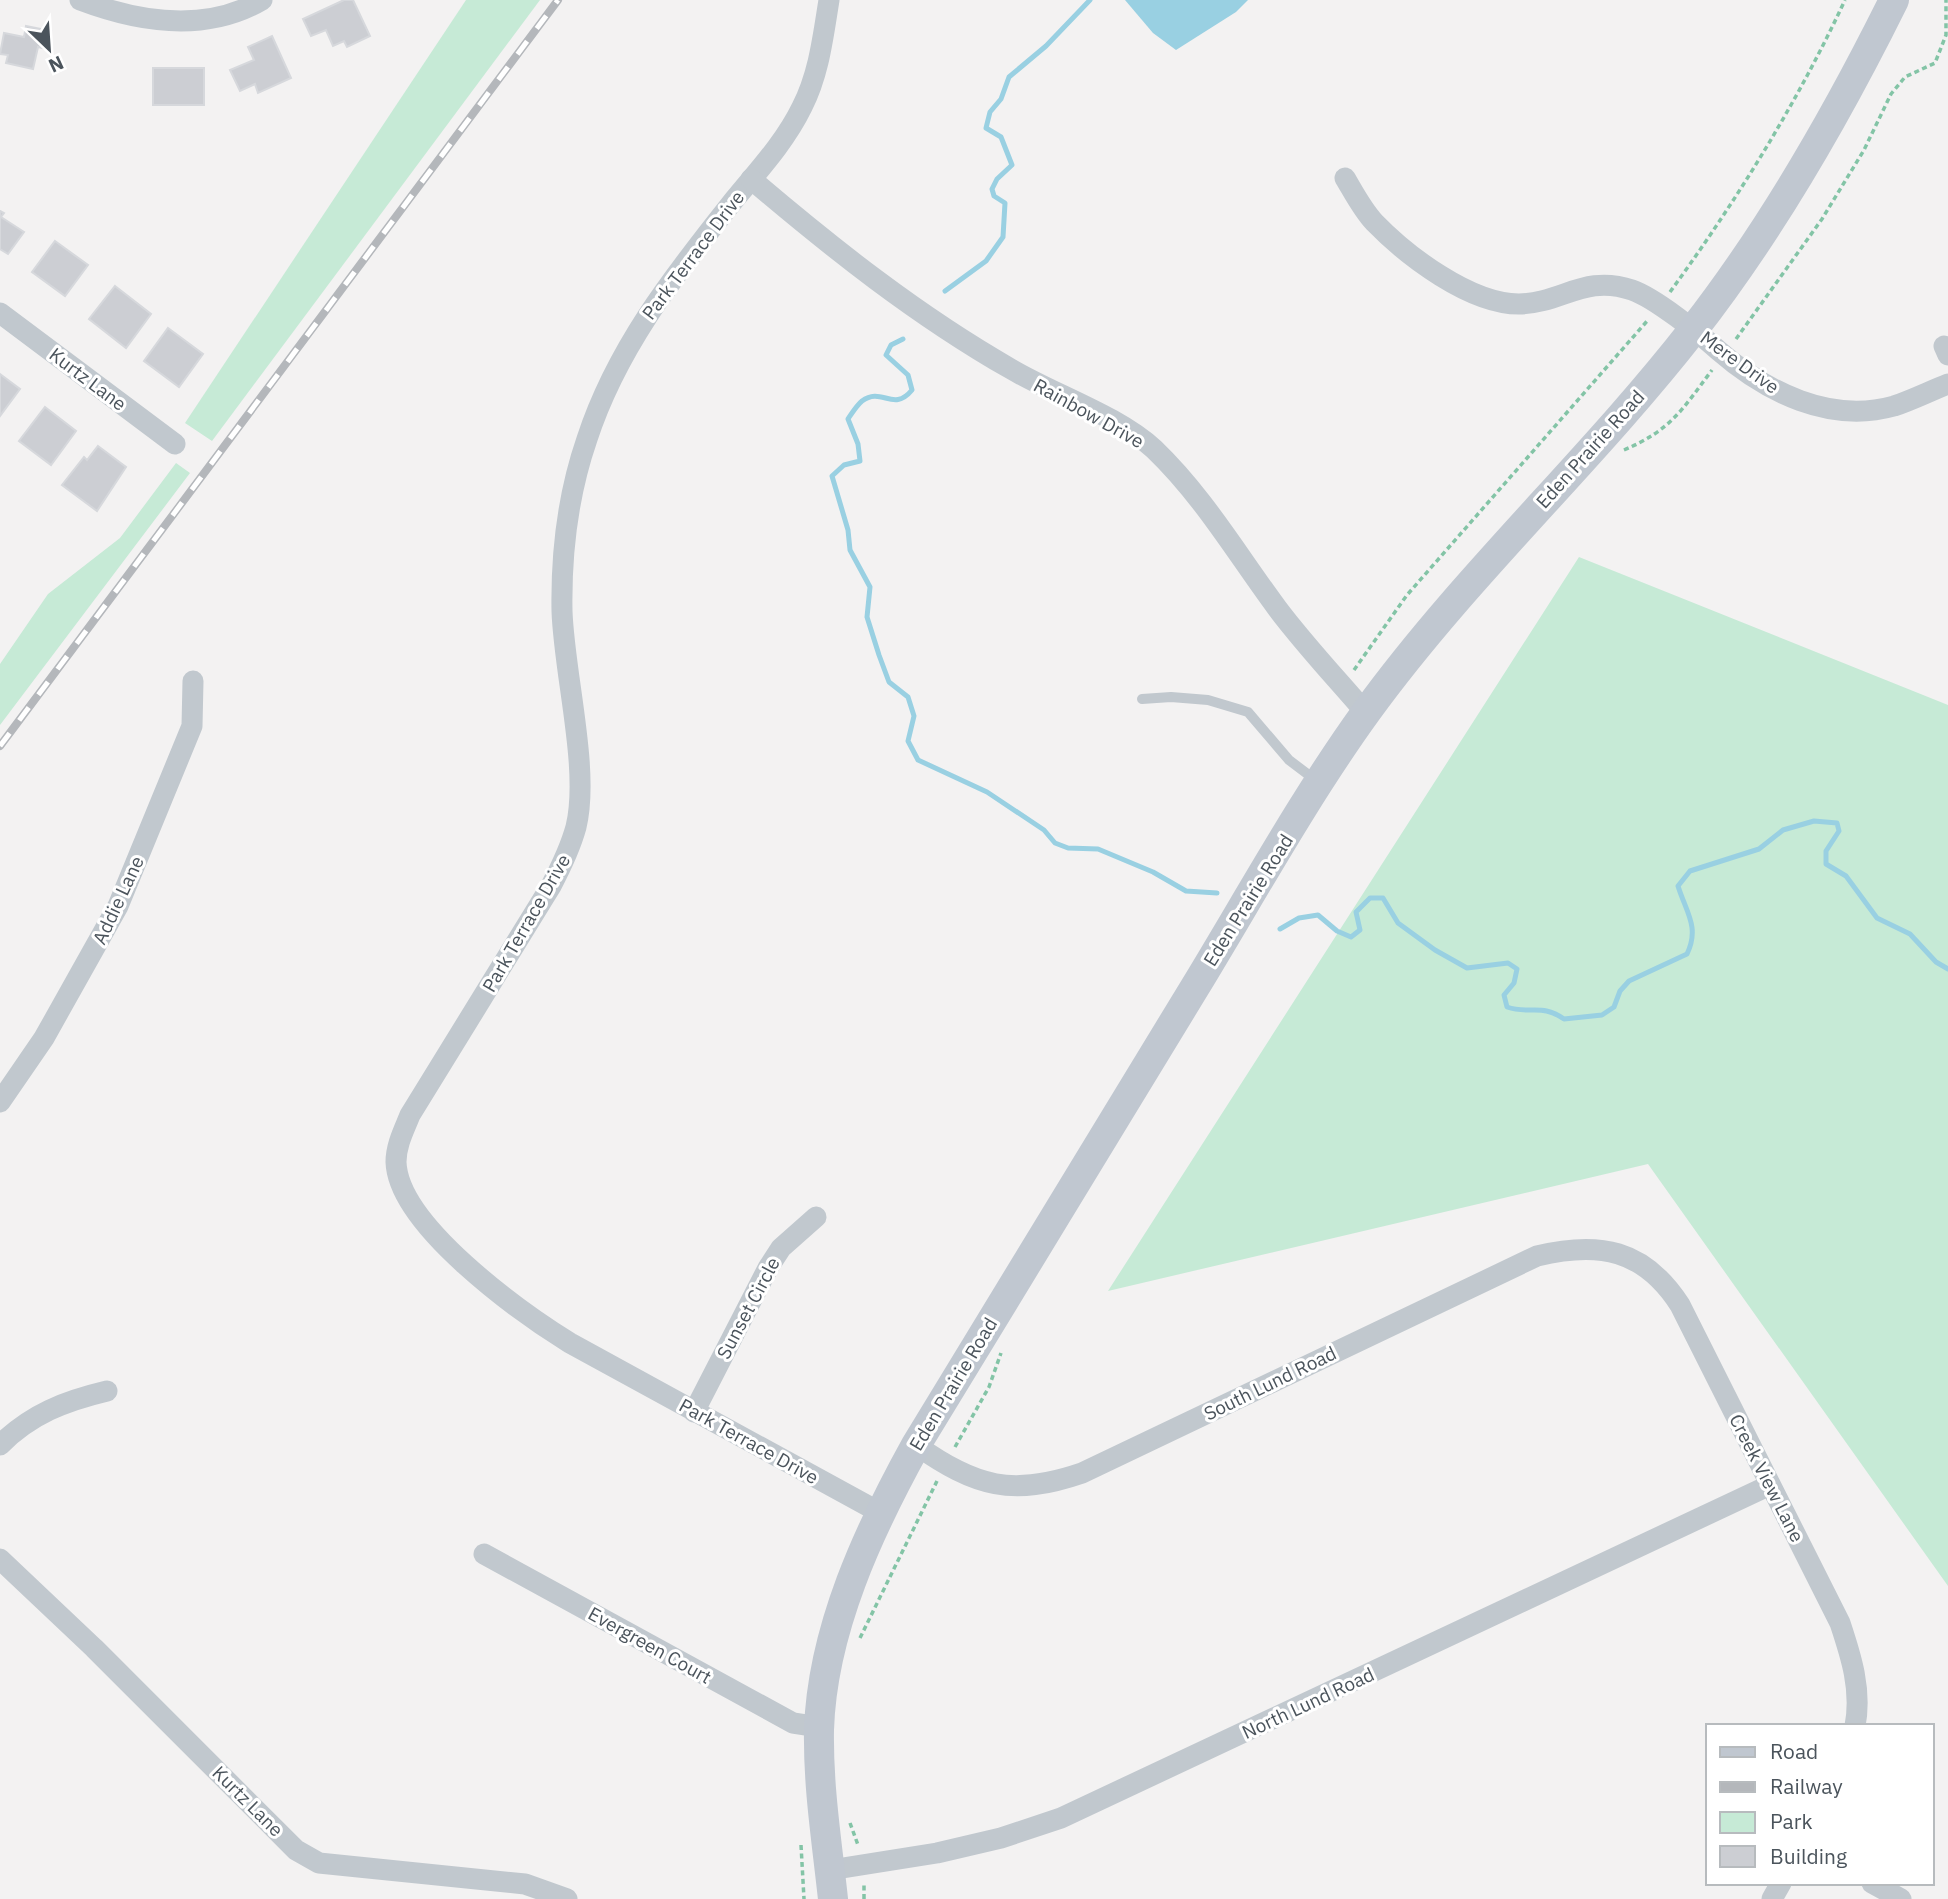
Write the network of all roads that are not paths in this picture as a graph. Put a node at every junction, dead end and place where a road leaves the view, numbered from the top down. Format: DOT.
graph roads {
  1 [pos="80,0"];
  2 [pos="262,0"];
  3 [pos="829,0"];
  4 [pos="1894,0"];
  5 [pos="751,178"];
  6 [pos="1345,178"];
  7 [pos="0,313"];
  8 [pos="1694,329"];
  9 [pos="1948,384"];
  10 [pos="176,444"];
  11 [pos="193,681"];
  12 [pos="1142,699"];
  13 [pos="1366,713"];
  14 [pos="1320,784"];
  15 [pos="0,1102"];
  16 [pos="816,1217"];
  17 [pos="1628,1255"];
  18 [pos="107,1391"];
  19 [pos="694,1412"];
  20 [pos="0,1445"];
  21 [pos="916,1445"];
  22 [pos="1770,1485"];
  23 [pos="879,1512"];
  24 [pos="484,1554"];
  25 [pos="0,1559"];
  26 [pos="1854,1724"];
  27 [pos="819,1727"];
  28 [pos="832,1884"];
  29 [pos="1876,1885"];
  30 [pos="567,1899"];
  31 [pos="1901,1899"];
  1 -- 2 [label="street"];
  3 -- 5 [label="street, Park Terrace Drive"];
  4 -- 8 [label="main road, Eden Prairie Road"];
  5 -- 13 [label="street, Rainbow Drive"];
  5 -- 19 [label="street, Park Terrace Drive"];
  6 -- 8 [label="street, Mere Drive"];
  7 -- 10 [label="street, Kurtz Lane"];
  8 -- 9 [label="street, Mere Drive"];
  8 -- 13 [label="main road, Eden Prairie Road"];
  11 -- 15 [label="street, Addie Lane"];
  12 -- 14 [label="lane"];
  13 -- 14 [label="main road, Eden Prairie Road"];
  14 -- 21 [label="main road, Eden Prairie Road"];
  16 -- 19 [label="street, Sunset Circle"];
  17 -- 21 [label="street, South Lund Road"];
  17 -- 22 [label="street, Creek View Lane"];
  18 -- 20 [label="street"];
  19 -- 23 [label="street, Park Terrace Drive"];
  21 -- 23 [label="main road, Eden Prairie Road"];
  22 -- 26 [label="street, Creek View Lane"];
  22 -- 28 [label="street, North Lund Road"];
  23 -- 27 [label="main road, Eden Prairie Road"];
  24 -- 27 [label="street, Evergreen Court"];
  25 -- 30 [label="street, Kurtz Lane"];
  27 -- 28 [label="main road, Eden Prairie Road"];
  29 -- 31 [label="street"];
}
